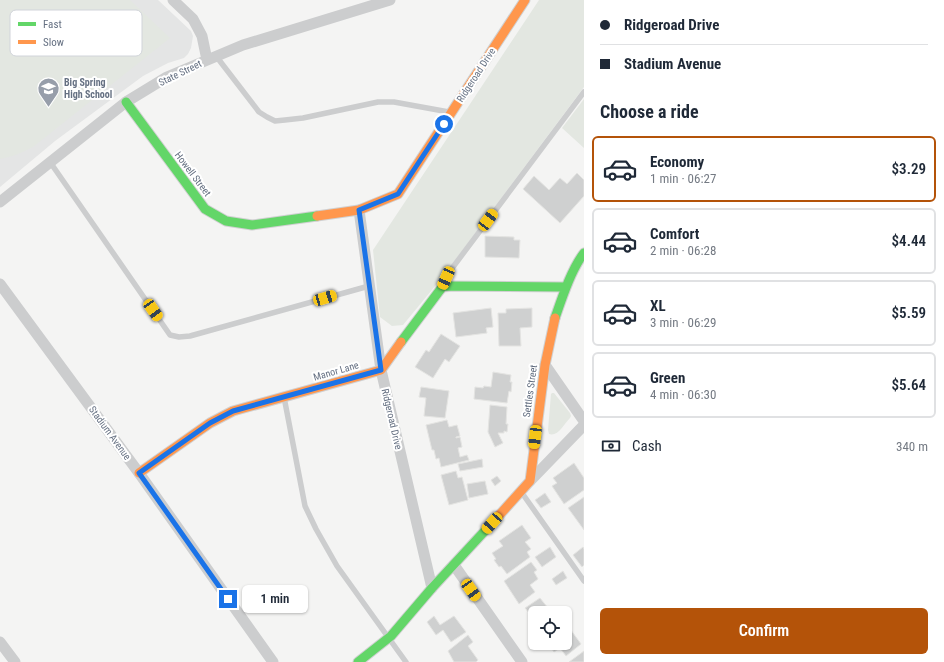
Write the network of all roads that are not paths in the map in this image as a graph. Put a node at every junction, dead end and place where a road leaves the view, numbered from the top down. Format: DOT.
graph roads {
  1 [pos="173,0"];
  2 [pos="390,0"];
  3 [pos="526,0"];
  4 [pos="211,58"];
  5 [pos="584,92"];
  6 [pos="126,102"];
  7 [pos="452,113"];
  8 [pos="50,162"];
  9 [pos="0,202"];
  10 [pos="359,210"];
  11 [pos="584,253"];
  12 [pos="0,284"];
  13 [pos="369,286"];
  14 [pos="443,286"];
  15 [pos="566,288"];
  16 [pos="545,365"];
  17 [pos="381,370"];
  18 [pos="284,397"];
  19 [pos="584,421"];
  20 [pos="584,425"];
  21 [pos="139,473"];
  22 [pos="530,481"];
  23 [pos="520,491"];
  24 [pos="454,565"];
  25 [pos="584,581"];
  26 [pos="432,588"];
  27 [pos="389,638"];
  28 [pos="0,642"];
  29 [pos="15,662"];
  30 [pos="273,662"];
  31 [pos="358,662"];
  32 [pos="406,662"];
  33 [pos="522,662"];
  1 -- 4 [label="street"];
  2 -- 4 [label="street, State Street"];
  3 -- 7 [label="street, Ridgeroad Drive"];
  4 -- 6 [label="street, State Street"];
  4 -- 7 [label="lane"];
  5 -- 14 [label="lane"];
  6 -- 8 [label="street, State Street"];
  6 -- 10 [label="street, Howell Street"];
  7 -- 10 [label="street, Ridgeroad Drive"];
  8 -- 9 [label="street, State Street"];
  8 -- 13 [label="lane"];
  10 -- 13 [label="street, Ridgeroad Drive"];
  11 -- 15 [label="street, Settles Street"];
  12 -- 21 [label="street, Stadium Avenue"];
  13 -- 17 [label="street, Ridgeroad Drive"];
  14 -- 15 [label="street"];
  14 -- 17 [label="street"];
  15 -- 16 [label="street, Settles Street"];
  16 -- 19 [label="street"];
  16 -- 22 [label="street, Settles Street"];
  17 -- 18 [label="street, Manor Lane"];
  17 -- 26 [label="street, Ridgeroad Drive"];
  18 -- 21 [label="street, Manor Lane"];
  18 -- 27 [label="lane"];
  20 -- 22 [label="street"];
  21 -- 30 [label="street, Stadium Avenue"];
  22 -- 23 [label="street"];
  23 -- 24 [label="street"];
  23 -- 25 [label="lane"];
  24 -- 26 [label="street"];
  24 -- 33 [label="street"];
  26 -- 27 [label="street"];
  27 -- 31 [label="street"];
  27 -- 32 [label="lane"];
  28 -- 29 [label="street"];
}
